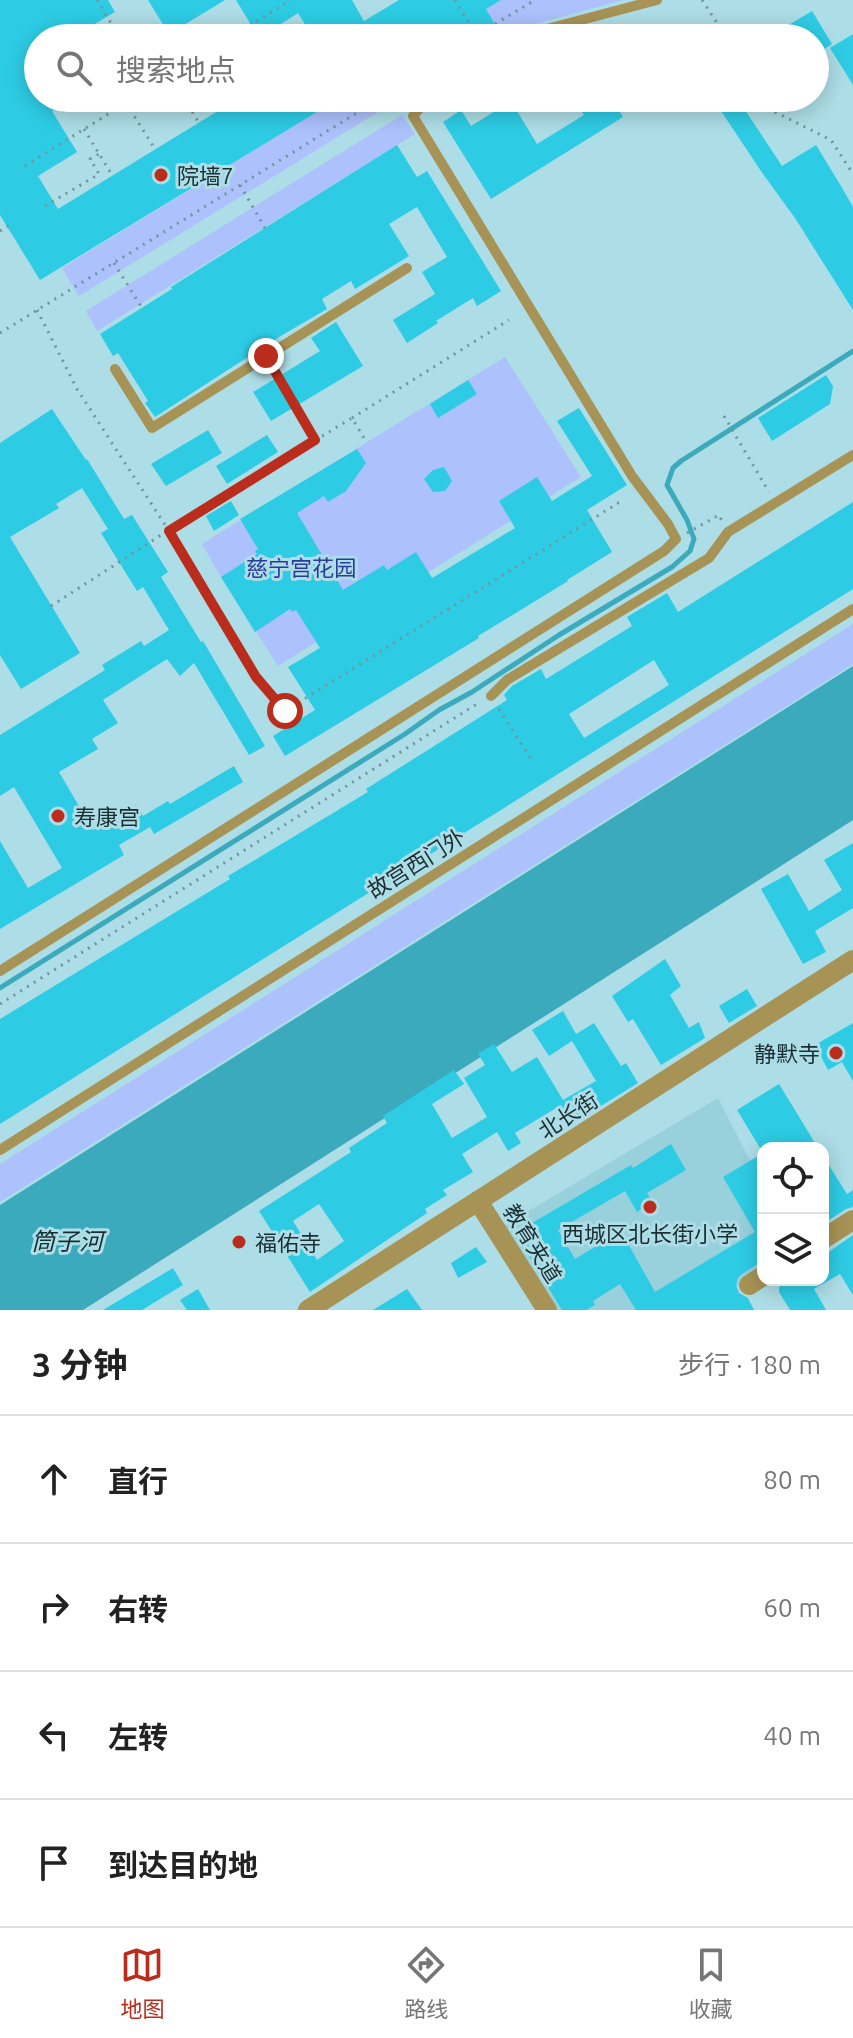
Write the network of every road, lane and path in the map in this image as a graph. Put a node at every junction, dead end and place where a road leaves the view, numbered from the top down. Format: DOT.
graph roads {
  1 [pos="97,0"];
  2 [pos="291,0"];
  3 [pos="455,0"];
  4 [pos="535,0"];
  5 [pos="657,0"];
  6 [pos="702,0"];
  7 [pos="112,24"];
  8 [pos="252,24"];
  9 [pos="470,24"];
  10 [pos="495,24"];
  11 [pos="566,24"];
  12 [pos="718,24"];
  13 [pos="111,112"];
  14 [pos="132,112"];
  15 [pos="192,112"];
  16 [pos="358,112"];
  17 [pos="416,112"];
  18 [pos="775,112"];
  19 [pos="199,123"];
  20 [pos="84,129"];
  21 [pos="155,149"];
  22 [pos="99,154"];
  23 [pos="25,166"];
  24 [pos="853,174"];
  25 [pos="112,175"];
  26 [pos="240,185"];
  27 [pos="45,206"];
  28 [pos="12,224"];
  29 [pos="265,228"];
  30 [pos="0,231"];
  31 [pos="114,263"];
  32 [pos="407,268"];
  33 [pos="142,308"];
  34 [pos="37,310"];
  35 [pos="509,320"];
  36 [pos="0,333"];
  37 [pos="266,356"];
  38 [pos="115,369"];
  39 [pos="724,416"];
  40 [pos="352,418"];
  41 [pos="315,440"];
  42 [pos="367,443"];
  43 [pos="853,455"];
  44 [pos="623,500"];
  45 [pos="775,503"];
  46 [pos="712,519"];
  47 [pos="169,531"];
  48 [pos="676,539"];
  49 [pos="51,606"];
  50 [pos="853,609"];
  51 [pos="491,696"];
  52 [pos="531,759"];
  53 [pos="853,960"];
  54 [pos="0,971"];
  55 [pos="0,1004"];
  56 [pos="0,1150"];
  57 [pos="478,1201"];
  58 [pos="853,1220"];
  59 [pos="829,1235"];
  60 [pos="308,1310"];
  61 [pos="547,1310"];
  1 -- 7 [label="path"];
  2 -- 8 [label="path"];
  3 -- 9 [label="path"];
  4 -- 10 [label="path"];
  5 -- 11 [label="lane"];
  6 -- 12 [label="path"];
  13 -- 20 [label="path"];
  14 -- 21 [label="path"];
  15 -- 19 [label="path"];
  16 -- 26 [label="path"];
  17 -- 48 [label="lane"];
  18 -- 24 [label="path"];
  20 -- 22 [label="path"];
  20 -- 23 [label="path"];
  22 -- 25 [label="path"];
  22 -- 27 [label="path"];
  26 -- 29 [label="path"];
  26 -- 31 [label="path"];
  28 -- 30 [label="path"];
  31 -- 33 [label="path"];
  31 -- 34 [label="path"];
  32 -- 37 [label="lane"];
  34 -- 36 [label="path"];
  34 -- 47 [label="path"];
  35 -- 40 [label="path"];
  37 -- 38 [label="lane"];
  37 -- 41 [label="path"];
  39 -- 45 [label="path"];
  40 -- 41 [label="path"];
  40 -- 42 [label="path"];
  41 -- 47 [label="path"];
  43 -- 45 [label="lane"];
  44 -- 47 [label="path"];
  45 -- 51 [label="lane"];
  46 -- 48 [label="path"];
  47 -- 49 [label="path"];
  48 -- 54 [label="lane"];
  50 -- 56 [label="lane, 故宫西门外"];
  51 -- 52 [label="path"];
  51 -- 55 [label="path"];
  53 -- 57 [label="street, 北长街"];
  57 -- 60 [label="street, 北长街"];
  57 -- 61 [label="street, 教育夹道"];
  58 -- 59 [label="street"];
}
